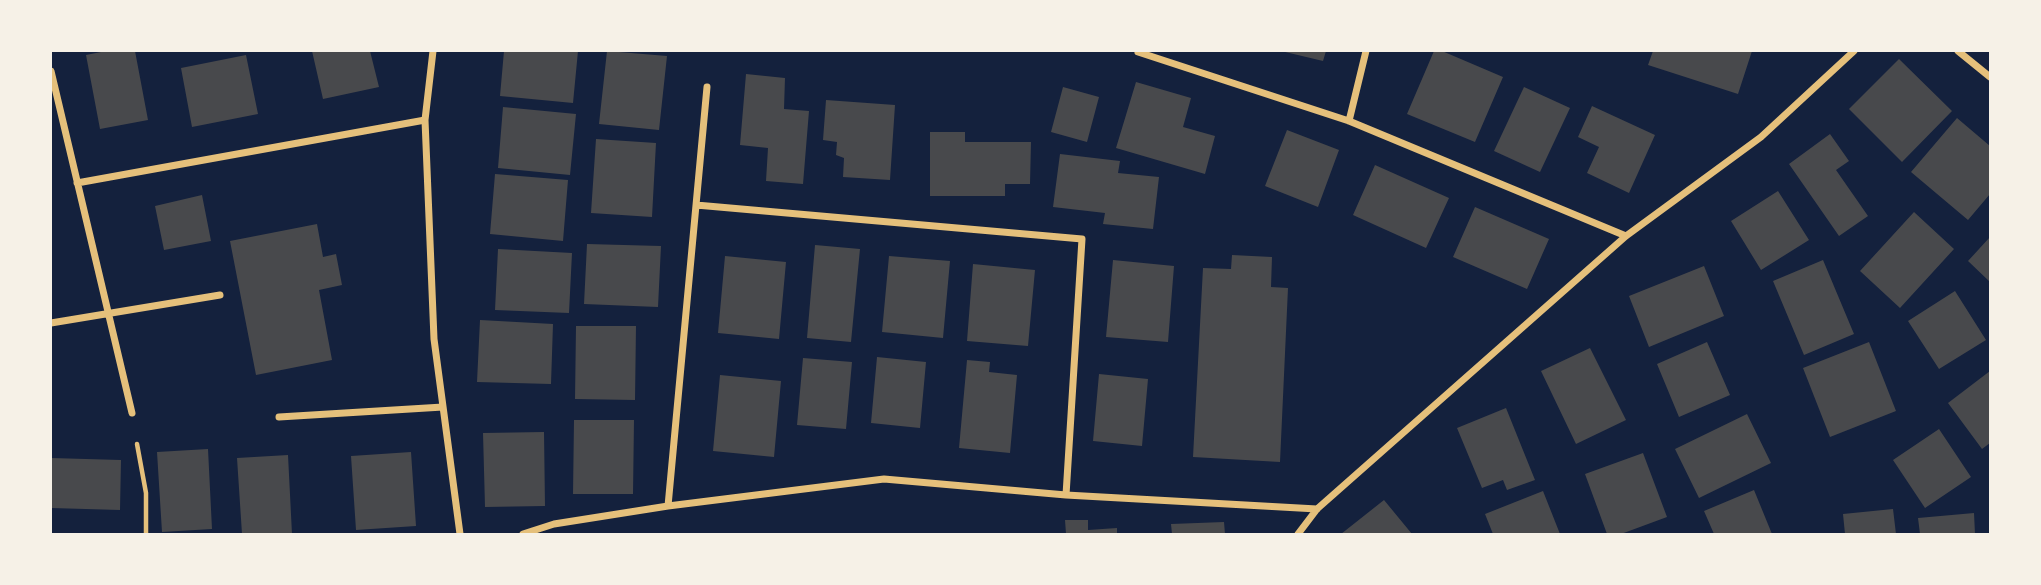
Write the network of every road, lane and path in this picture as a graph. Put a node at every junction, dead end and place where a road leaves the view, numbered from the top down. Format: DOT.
graph roads {
  1 [pos="433,51"];
  2 [pos="1366,51"];
  3 [pos="1854,51"];
  4 [pos="1958,51"];
  5 [pos="1138,52"];
  6 [pos="51,71"];
  7 [pos="1990,77"];
  8 [pos="707,87"];
  9 [pos="425,120"];
  10 [pos="1349,121"];
  11 [pos="77,183"];
  12 [pos="696,205"];
  13 [pos="1626,236"];
  14 [pos="220,295"];
  15 [pos="108,314"];
  16 [pos="51,323"];
  17 [pos="443,407"];
  18 [pos="132,412"];
  19 [pos="279,417"];
  20 [pos="1066,495"];
  21 [pos="668,506"];
  22 [pos="1317,509"];
  23 [pos="146,534"];
  24 [pos="460,534"];
  25 [pos="523,534"];
  26 [pos="1298,534"];
  1 -- 9 [label="street"];
  2 -- 10 [label="street"];
  3 -- 13 [label="street"];
  4 -- 7 [label="street"];
  5 -- 10 [label="street"];
  6 -- 11 [label="street"];
  8 -- 12 [label="street"];
  9 -- 11 [label="street"];
  9 -- 17 [label="street"];
  10 -- 13 [label="street"];
  11 -- 15 [label="street"];
  12 -- 20 [label="street"];
  12 -- 21 [label="street"];
  13 -- 22 [label="street"];
  14 -- 15 [label="street"];
  15 -- 16 [label="street"];
  15 -- 18 [label="street"];
  17 -- 19 [label="street"];
  17 -- 24 [label="street"];
  18 -- 23 [label="path"];
  20 -- 21 [label="street"];
  20 -- 22 [label="street"];
  21 -- 25 [label="street"];
  22 -- 26 [label="street"];
}
